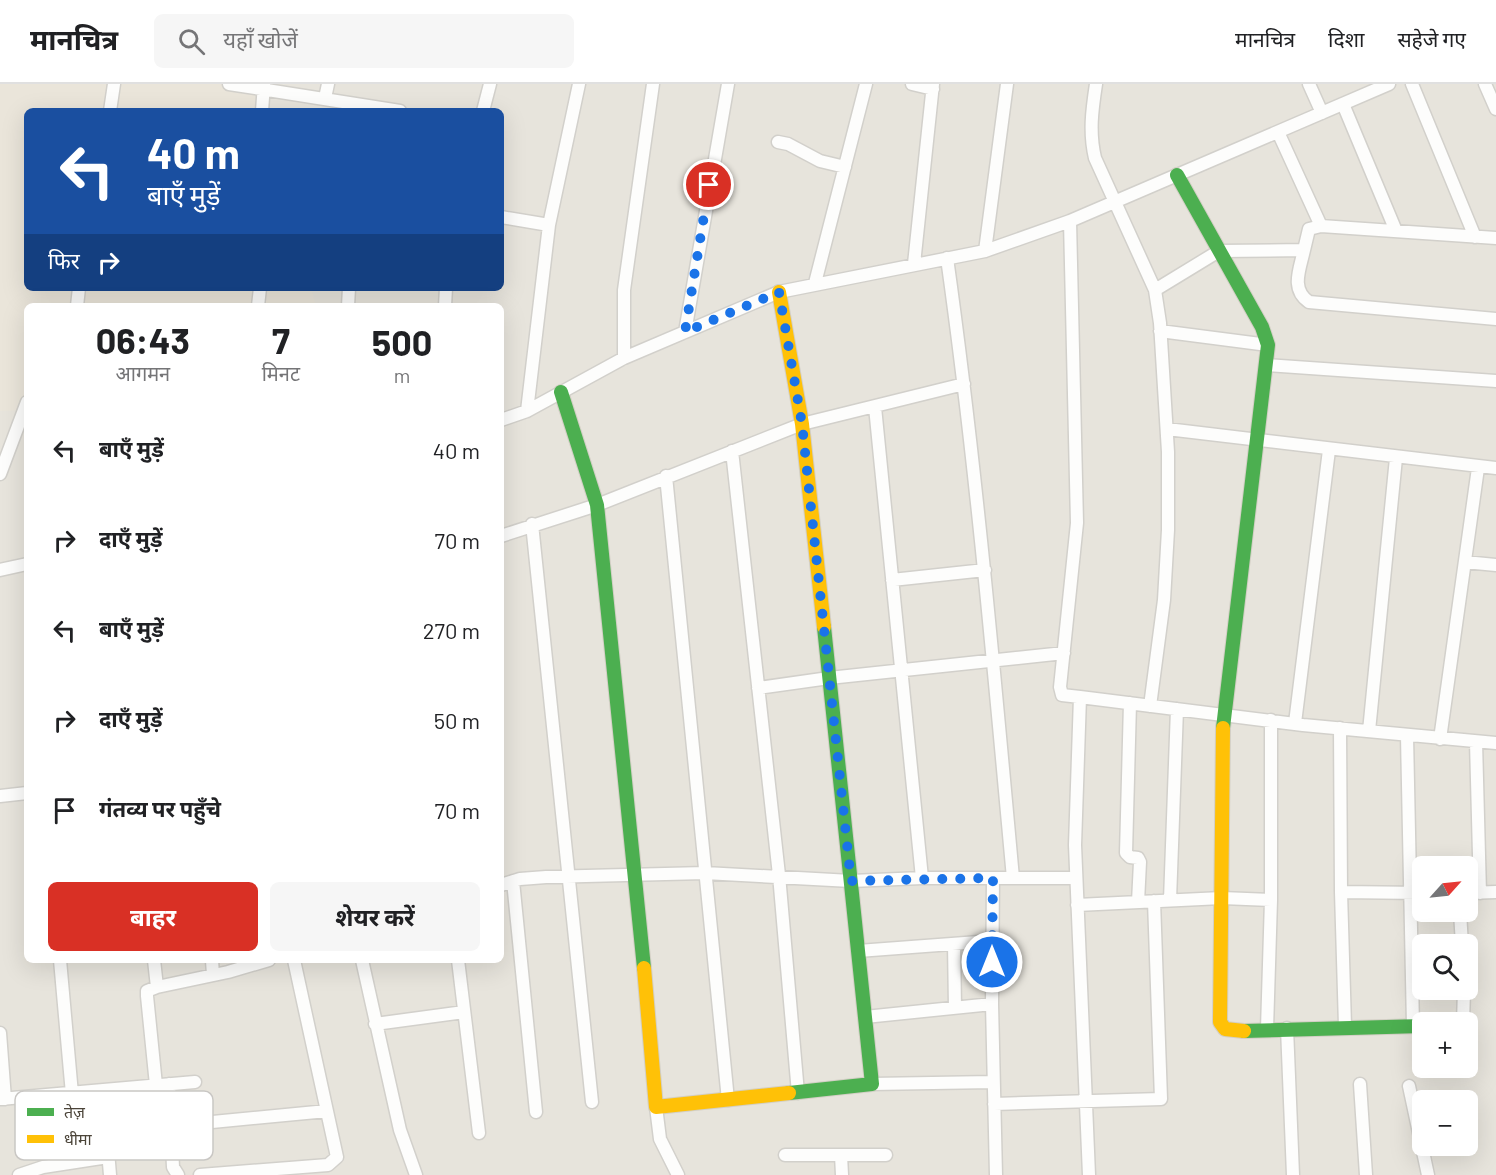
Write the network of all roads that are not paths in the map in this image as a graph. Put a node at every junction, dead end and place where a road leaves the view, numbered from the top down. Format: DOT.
graph roads {
  1 [pos="114,84"];
  2 [pos="229,84"];
  3 [pos="328,84"];
  4 [pos="490,84"];
  5 [pos="579,84"];
  6 [pos="653,84"];
  7 [pos="728,84"];
  8 [pos="866,84"];
  9 [pos="912,84"];
  10 [pos="1007,84"];
  11 [pos="1096,84"];
  12 [pos="1309,84"];
  13 [pos="1389,84"];
  14 [pos="1412,84"];
  15 [pos="1485,84"];
  16 [pos="263,86"];
  17 [pos="933,86"];
  18 [pos="325,98"];
  19 [pos="1343,104"];
  20 [pos="110,108"];
  21 [pos="262,108"];
  22 [pos="383,108"];
  23 [pos="484,108"];
  24 [pos="1496,109"];
  25 [pos="1322,113"];
  26 [pos="1278,132"];
  27 [pos="778,142"];
  28 [pos="845,167"];
  29 [pos="1177,175"];
  30 [pos="1113,202"];
  31 [pos="504,218"];
  32 [pos="1070,221"];
  33 [pos="549,225"];
  34 [pos="1321,226"];
  35 [pos="1396,231"];
  36 [pos="1475,237"];
  37 [pos="1496,238"];
  38 [pos="1304,250"];
  39 [pos="985,251"];
  40 [pos="1220,251"];
  41 [pos="947,258"];
  42 [pos="914,264"];
  43 [pos="816,283"];
  44 [pos="1155,290"];
  45 [pos="779,292"];
  46 [pos="1496,319"];
  47 [pos="1160,331"];
  48 [pos="685,332"];
  49 [pos="1268,345"];
  50 [pos="624,358"];
  51 [pos="1266,366"];
  52 [pos="1496,381"];
  53 [pos="964,384"];
  54 [pos="561,392"];
  55 [pos="875,407"];
  56 [pos="24,410"];
  57 [pos="527,411"];
  58 [pos="504,419"];
  59 [pos="802,424"];
  60 [pos="1167,429"];
  61 [pos="1258,441"];
  62 [pos="1329,450"];
  63 [pos="732,451"];
  64 [pos="1396,458"];
  65 [pos="1478,468"];
  66 [pos="1496,468"];
  67 [pos="0,474"];
  68 [pos="666,476"];
  69 [pos="597,505"];
  70 [pos="532,524"];
  71 [pos="504,535"];
  72 [pos="1465,562"];
  73 [pos="24,565"];
  74 [pos="1496,565"];
  75 [pos="0,570"];
  76 [pos="985,570"];
  77 [pos="892,580"];
  78 [pos="1064,653"];
  79 [pos="993,662"];
  80 [pos="900,670"];
  81 [pos="829,678"];
  82 [pos="758,688"];
  83 [pos="1080,697"];
  84 [pos="1130,703"];
  85 [pos="1150,706"];
  86 [pos="1177,709"];
  87 [pos="1223,714"];
  88 [pos="1271,720"];
  89 [pos="1295,723"];
  90 [pos="1340,728"];
  91 [pos="1369,731"];
  92 [pos="1407,736"];
  93 [pos="1440,739"];
  94 [pos="1476,742"];
  95 [pos="1496,743"];
  96 [pos="24,793"];
  97 [pos="0,796"];
  98 [pos="705,873"];
  99 [pos="779,875"];
  100 [pos="636,876"];
  101 [pos="569,878"];
  102 [pos="922,878"];
  103 [pos="993,878"];
  104 [pos="1013,878"];
  105 [pos="1076,878"];
  106 [pos="851,881"];
  107 [pos="507,883"];
  108 [pos="1341,892"];
  109 [pos="1496,892"];
  110 [pos="1409,893"];
  111 [pos="1480,893"];
  112 [pos="1222,898"];
  113 [pos="1170,900"];
  114 [pos="1271,900"];
  115 [pos="1154,901"];
  116 [pos="1138,902"];
  117 [pos="1077,905"];
  118 [pos="992,941"];
  119 [pos="954,944"];
  120 [pos="858,951"];
  121 [pos="60,963"];
  122 [pos="154,963"];
  123 [pos="212,963"];
  124 [pos="258,963"];
  125 [pos="295,963"];
  126 [pos="363,963"];
  127 [pos="459,963"];
  128 [pos="213,975"];
  129 [pos="157,987"];
  130 [pos="992,1004"];
  131 [pos="955,1008"];
  132 [pos="464,1012"];
  133 [pos="1417,1012"];
  134 [pos="865,1017"];
  135 [pos="375,1024"];
  136 [pos="1345,1026"];
  137 [pos="1412,1026"];
  138 [pos="1287,1028"];
  139 [pos="1267,1029"];
  140 [pos="0,1033"];
  141 [pos="195,1082"];
  142 [pos="993,1082"];
  143 [pos="872,1083"];
  144 [pos="169,1084"];
  145 [pos="1360,1084"];
  146 [pos="156,1085"];
  147 [pos="1409,1086"];
  148 [pos="72,1091"];
  149 [pos="103,1091"];
  150 [pos="169,1091"];
  151 [pos="798,1093"];
  152 [pos="3,1099"];
  153 [pos="728,1100"];
  154 [pos="1087,1100"];
  155 [pos="592,1101"];
  156 [pos="994,1104"];
  157 [pos="656,1107"];
  158 [pos="327,1111"];
  159 [pos="536,1112"];
  160 [pos="213,1122"];
  161 [pos="479,1133"];
  162 [pos="785,1155"];
  163 [pos="841,1155"];
  164 [pos="886,1155"];
  165 [pos="88,1160"];
  166 [pos="108,1160"];
  167 [pos="173,1160"];
  168 [pos="19,1175"];
  169 [pos="110,1175"];
  170 [pos="178,1175"];
  171 [pos="200,1175"];
  172 [pos="416,1175"];
  173 [pos="678,1175"];
  174 [pos="842,1175"];
  175 [pos="996,1175"];
  176 [pos="1089,1175"];
  177 [pos="1293,1175"];
  178 [pos="1366,1175"];
  179 [pos="1428,1175"];
  1 -- 20 [label="street"];
  2 -- 16 [label="street"];
  3 -- 18 [label="street"];
  4 -- 23 [label="street"];
  5 -- 33 [label="street"];
  6 -- 50 [label="street"];
  7 -- 48 [label="street"];
  8 -- 28 [label="street"];
  9 -- 17 [label="street"];
  10 -- 39 [label="street"];
  11 -- 30 [label="street"];
  12 -- 25 [label="street"];
  13 -- 19 [label="street"];
  14 -- 36 [label="street"];
  15 -- 24 [label="street"];
  16 -- 18 [label="street"];
  16 -- 21 [label="street"];
  17 -- 42 [label="street"];
  18 -- 22 [label="street"];
  19 -- 25 [label="street"];
  19 -- 35 [label="street"];
  25 -- 26 [label="street"];
  26 -- 29 [label="street"];
  26 -- 34 [label="street"];
  27 -- 28 [label="street"];
  28 -- 43 [label="street"];
  29 -- 30 [label="street"];
  29 -- 40 [label="street"];
  30 -- 32 [label="street"];
  30 -- 44 [label="street"];
  31 -- 33 [label="street"];
  32 -- 39 [label="street"];
  32 -- 78 [label="street"];
  33 -- 57 [label="street"];
  34 -- 35 [label="street"];
  34 -- 38 [label="street"];
  35 -- 36 [label="street"];
  36 -- 37 [label="street"];
  38 -- 40 [label="street"];
  38 -- 46 [label="street"];
  39 -- 41 [label="street"];
  40 -- 44 [label="street"];
  40 -- 49 [label="street"];
  41 -- 42 [label="street"];
  41 -- 53 [label="street"];
  42 -- 43 [label="street"];
  43 -- 45 [label="street"];
  44 -- 47 [label="street"];
  45 -- 48 [label="street"];
  45 -- 59 [label="street"];
  47 -- 49 [label="street"];
  47 -- 60 [label="street"];
  48 -- 50 [label="street"];
  49 -- 51 [label="street"];
  50 -- 54 [label="street"];
  51 -- 52 [label="street"];
  51 -- 61 [label="street"];
  53 -- 55 [label="street"];
  53 -- 76 [label="street"];
  54 -- 57 [label="street"];
  54 -- 69 [label="street"];
  55 -- 59 [label="street"];
  55 -- 77 [label="street"];
  56 -- 67 [label="street"];
  57 -- 58 [label="street"];
  59 -- 63 [label="street"];
  59 -- 81 [label="street"];
  60 -- 61 [label="street"];
  60 -- 85 [label="street"];
  61 -- 62 [label="street"];
  61 -- 87 [label="street"];
  62 -- 64 [label="street"];
  62 -- 89 [label="street"];
  63 -- 68 [label="street"];
  63 -- 82 [label="street"];
  64 -- 65 [label="street"];
  64 -- 91 [label="street"];
  65 -- 66 [label="street"];
  65 -- 72 [label="street"];
  68 -- 69 [label="street"];
  68 -- 98 [label="street"];
  69 -- 70 [label="street"];
  69 -- 100 [label="street"];
  70 -- 71 [label="street"];
  70 -- 101 [label="street"];
  72 -- 74 [label="street"];
  72 -- 93 [label="street"];
  73 -- 75 [label="street"];
  76 -- 77 [label="street"];
  76 -- 79 [label="street"];
  77 -- 80 [label="street"];
  78 -- 79 [label="street"];
  78 -- 83 [label="street"];
  79 -- 80 [label="street"];
  79 -- 104 [label="street"];
  80 -- 81 [label="street"];
  80 -- 102 [label="street"];
  81 -- 82 [label="street"];
  81 -- 106 [label="street"];
  82 -- 99 [label="street"];
  83 -- 84 [label="street"];
  83 -- 105 [label="street"];
  84 -- 85 [label="street"];
  84 -- 116 [label="street"];
  85 -- 86 [label="street"];
  86 -- 87 [label="street"];
  86 -- 113 [label="street"];
  87 -- 88 [label="street"];
  87 -- 112 [label="street"];
  88 -- 89 [label="street"];
  88 -- 114 [label="street"];
  89 -- 90 [label="street"];
  90 -- 91 [label="street"];
  90 -- 108 [label="street"];
  91 -- 92 [label="street"];
  92 -- 93 [label="street"];
  92 -- 110 [label="street"];
  93 -- 94 [label="street"];
  94 -- 95 [label="street"];
  94 -- 111 [label="street"];
  96 -- 97 [label="street"];
  98 -- 99 [label="street"];
  98 -- 100 [label="street"];
  98 -- 153 [label="street"];
  99 -- 106 [label="street"];
  99 -- 151 [label="street"];
  100 -- 101 [label="street"];
  100 -- 157 [label="street"];
  101 -- 107 [label="street"];
  101 -- 155 [label="street"];
  102 -- 103 [label="street"];
  102 -- 106 [label="street"];
  103 -- 104 [label="street"];
  103 -- 118 [label="street"];
  104 -- 105 [label="street"];
  105 -- 117 [label="street"];
  106 -- 120 [label="street"];
  107 -- 159 [label="street"];
  108 -- 110 [label="street"];
  108 -- 136 [label="street"];
  109 -- 111 [label="street"];
  110 -- 133 [label="street"];
  112 -- 113 [label="street"];
  112 -- 114 [label="street"];
  112 -- 139 [label="street"];
  113 -- 115 [label="street"];
  114 -- 139 [label="street"];
  115 -- 116 [label="street"];
  115 -- 154 [label="street"];
  116 -- 117 [label="street"];
  117 -- 154 [label="street"];
  118 -- 119 [label="street"];
  118 -- 130 [label="street"];
  119 -- 120 [label="street"];
  119 -- 131 [label="street"];
  120 -- 134 [label="street"];
  121 -- 148 [label="street"];
  122 -- 129 [label="street"];
  123 -- 128 [label="street"];
  124 -- 128 [label="street"];
  125 -- 158 [label="street"];
  126 -- 135 [label="street"];
  127 -- 132 [label="street"];
  128 -- 129 [label="street"];
  129 -- 146 [label="street"];
  130 -- 131 [label="street"];
  130 -- 142 [label="street"];
  131 -- 134 [label="street"];
  132 -- 135 [label="street"];
  132 -- 161 [label="street"];
  134 -- 143 [label="street"];
  135 -- 172 [label="street"];
  136 -- 137 [label="street"];
  136 -- 138 [label="street"];
  138 -- 139 [label="street"];
  138 -- 177 [label="street"];
  140 -- 152 [label="street"];
  141 -- 144 [label="street"];
  142 -- 143 [label="street"];
  142 -- 156 [label="street"];
  143 -- 151 [label="street"];
  144 -- 146 [label="street"];
  144 -- 150 [label="street"];
  145 -- 178 [label="street"];
  146 -- 149 [label="street"];
  147 -- 179 [label="street"];
  151 -- 153 [label="street"];
  153 -- 157 [label="street"];
  154 -- 156 [label="street"];
  154 -- 176 [label="street"];
  156 -- 175 [label="street"];
  157 -- 173 [label="street"];
  158 -- 160 [label="street"];
  158 -- 171 [label="street"];
  162 -- 163 [label="street"];
  163 -- 164 [label="street"];
  163 -- 174 [label="street"];
  165 -- 168 [label="street"];
  166 -- 169 [label="street"];
  167 -- 170 [label="street"];
}
